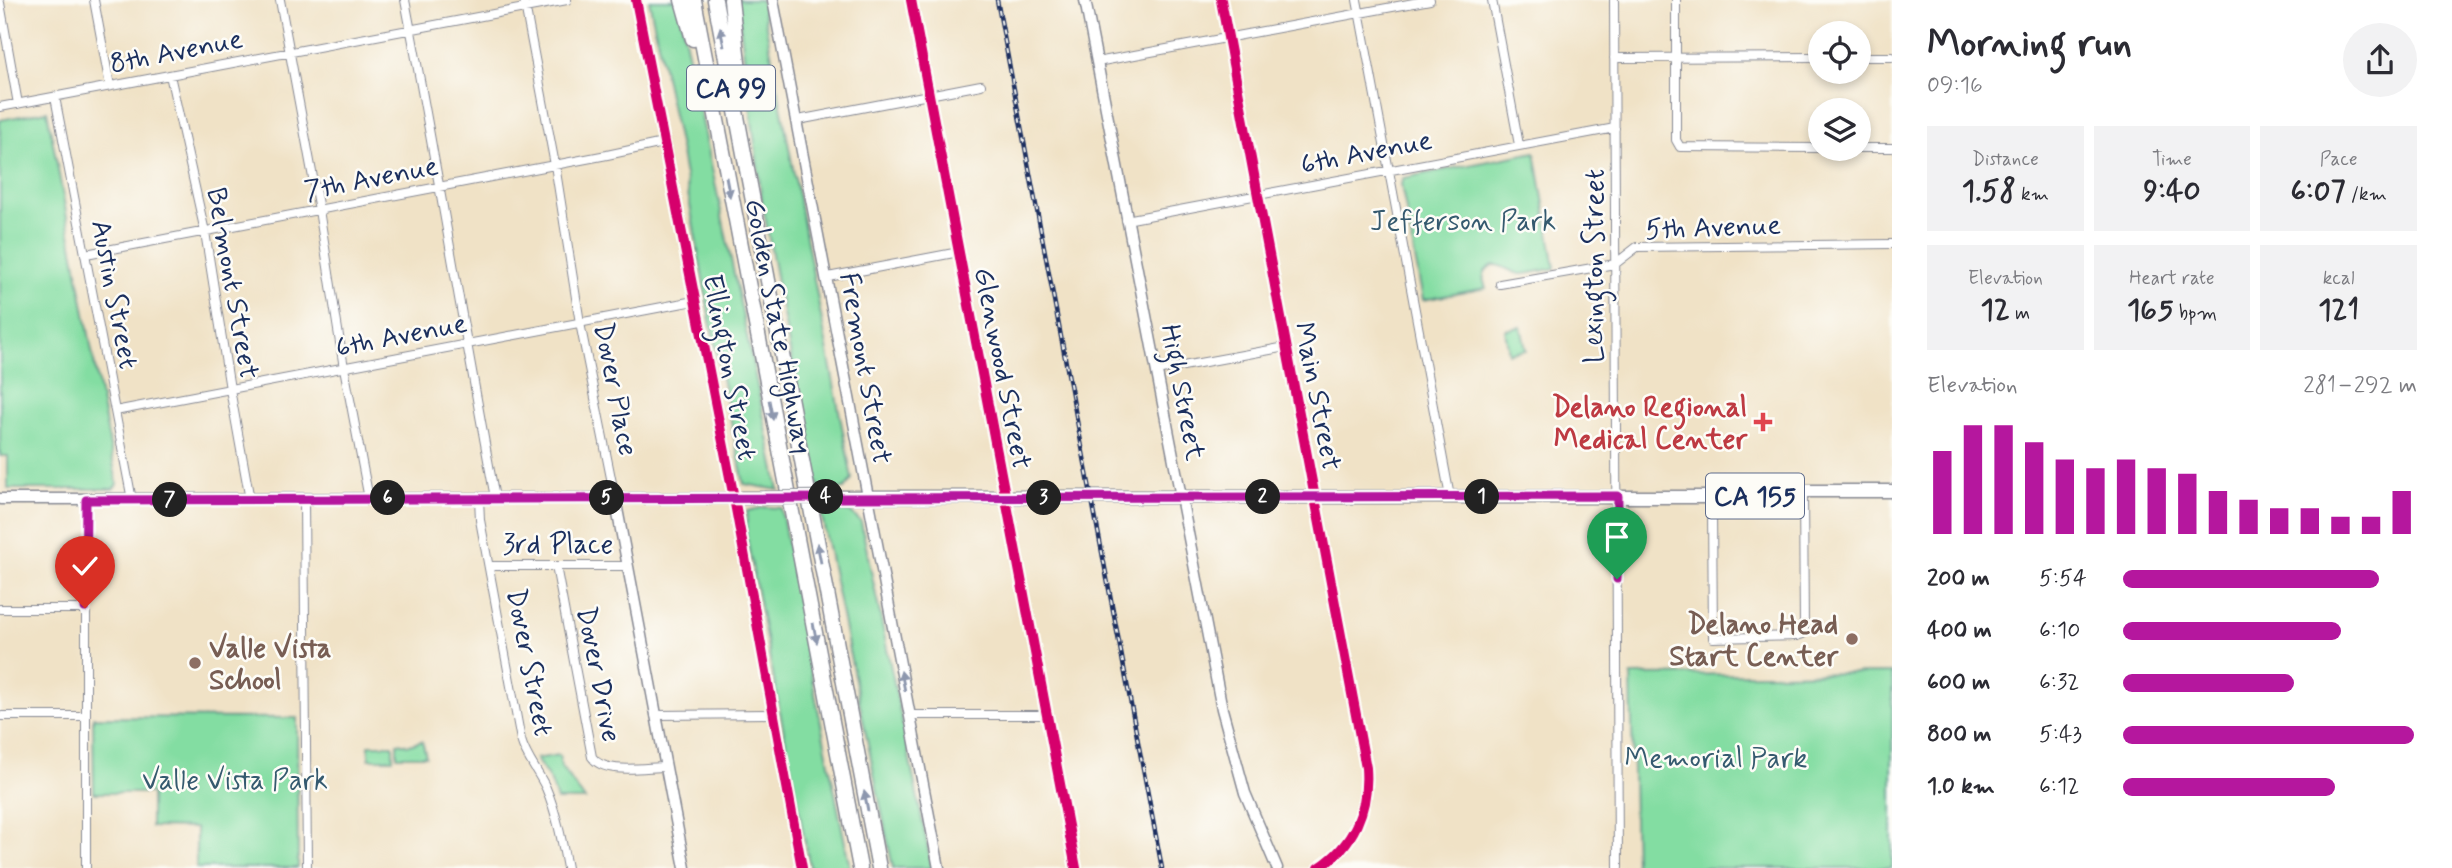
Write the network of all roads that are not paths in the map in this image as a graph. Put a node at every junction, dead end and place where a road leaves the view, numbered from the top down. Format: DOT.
graph roads {
  1 [pos="94,0"];
  2 [pos="280,0"];
  3 [pos="405,0"];
  4 [pos="567,0"];
  5 [pos="636,0"];
  6 [pos="682,0"];
  7 [pos="694,0"];
  8 [pos="715,0"];
  9 [pos="731,0"];
  10 [pos="774,0"];
  11 [pos="911,0"];
  12 [pos="1085,0"];
  13 [pos="1221,0"];
  14 [pos="1357,0"];
  15 [pos="1430,0"];
  16 [pos="1492,0"];
  17 [pos="1614,0"];
  18 [pos="1676,0"];
  19 [pos="0,3"];
  20 [pos="525,4"];
  21 [pos="1359,12"];
  22 [pos="411,29"];
  23 [pos="1228,37"];
  24 [pos="289,51"];
  25 [pos="1808,57"];
  26 [pos="1871,57"];
  27 [pos="1892,57"];
  28 [pos="1614,58"];
  29 [pos="1676,58"];
  30 [pos="1097,62"];
  31 [pos="170,75"];
  32 [pos="981,85"];
  33 [pos="110,86"];
  34 [pos="929,95"];
  35 [pos="55,97"];
  36 [pos="18,104"];
  37 [pos="0,107"];
  38 [pos="715,120"];
  39 [pos="798,120"];
  40 [pos="1615,128"];
  41 [pos="663,142"];
  42 [pos="1519,145"];
  43 [pos="1808,148"];
  44 [pos="1871,148"];
  45 [pos="1892,148"];
  46 [pos="555,165"];
  47 [pos="1389,170"];
  48 [pos="748,176"];
  49 [pos="441,187"];
  50 [pos="1257,194"];
  51 [pos="319,210"];
  52 [pos="1126,220"];
  53 [pos="205,232"];
  54 [pos="1892,244"];
  55 [pos="959,252"];
  56 [pos="86,254"];
  57 [pos="1615,264"];
  58 [pos="828,277"];
  59 [pos="1500,284"];
  60 [pos="694,301"];
  61 [pos="580,323"];
  62 [pos="466,345"];
  63 [pos="1286,347"];
  64 [pos="344,368"];
  65 [pos="1156,371"];
  66 [pos="230,389"];
  67 [pos="115,411"];
  68 [pos="1803,491"];
  69 [pos="1892,491"];
  70 [pos="866,496"];
  71 [pos="1618,496"];
  72 [pos="1181,497"];
  73 [pos="1315,497"];
  74 [pos="1450,497"];
  75 [pos="1716,497"];
  76 [pos="479,498"];
  77 [pos="495,498"];
  78 [pos="615,498"];
  79 [pos="734,498"];
  80 [pos="1005,498"];
  81 [pos="0,499"];
  82 [pos="304,499"];
  83 [pos="369,499"];
  84 [pos="86,500"];
  85 [pos="132,500"];
  86 [pos="250,500"];
  87 [pos="489,566"];
  88 [pos="556,566"];
  89 [pos="627,566"];
  90 [pos="0,609"];
  91 [pos="85,610"];
  92 [pos="773,714"];
  93 [pos="655,715"];
  94 [pos="910,715"];
  95 [pos="1046,715"];
  96 [pos="0,716"];
  97 [pos="86,716"];
  98 [pos="665,767"];
  99 [pos="86,868"];
  100 [pos="307,868"];
  101 [pos="567,868"];
  102 [pos="685,868"];
  103 [pos="802,868"];
  104 [pos="860,868"];
  105 [pos="879,868"];
  106 [pos="939,868"];
  107 [pos="1076,868"];
  108 [pos="1277,868"];
  109 [pos="1318,868"];
  110 [pos="1618,868"];
  1 -- 33 [label="street"];
  2 -- 24 [label="street"];
  3 -- 22 [label="street"];
  4 -- 20 [label="street, 8th Avenue"];
  5 -- 41 [label="street, Ellington Street"];
  6 -- 38 [label="highway"];
  7 -- 38 [label="highway, Golden State Highway / CA 99"];
  48 -- 8 [label="highway, Golden State Highway / CA 99, one-way"];
  9 -- 48 [label="highway"];
  10 -- 39 [label="street, Fremont Street"];
  11 -- 34 [label="street, Glenwood Street"];
  12 -- 30 [label="street, High Street"];
  13 -- 23 [label="street, Main Street"];
  14 -- 21 [label="street"];
  15 -- 21 [label="street"];
  16 -- 42 [label="street"];
  17 -- 28 [label="street, Lexington Street"];
  18 -- 29 [label="street"];
  19 -- 36 [label="street"];
  20 -- 22 [label="street, 8th Avenue"];
  20 -- 46 [label="street, Dover Place"];
  21 -- 23 [label="street"];
  21 -- 47 [label="street"];
  22 -- 24 [label="street, 8th Avenue"];
  22 -- 49 [label="street"];
  23 -- 30 [label="street"];
  23 -- 50 [label="street, Main Street"];
  24 -- 31 [label="street, 8th Avenue"];
  24 -- 51 [label="street"];
  25 -- 29 [label="street"];
  26 -- 27 [label="street"];
  28 -- 29 [label="street"];
  28 -- 40 [label="street, Lexington Street"];
  29 -- 43 [label="street"];
  30 -- 52 [label="street, High Street"];
  31 -- 33 [label="street, 8th Avenue"];
  31 -- 53 [label="street, Belmont Street"];
  32 -- 34 [label="street"];
  33 -- 35 [label="street, 8th Avenue"];
  34 -- 39 [label="street"];
  34 -- 55 [label="street, Glenwood Street"];
  35 -- 36 [label="street, 8th Avenue"];
  35 -- 56 [label="street, Austin Street"];
  36 -- 37 [label="street, 8th Avenue"];
  38 -- 104 [label="highway, Golden State Highway / CA 99, one-way"];
  39 -- 58 [label="street, Fremont Street"];
  40 -- 42 [label="street, 6th Avenue"];
  40 -- 57 [label="street, Lexington Street"];
  41 -- 46 [label="street, 7th Avenue"];
  41 -- 60 [label="street, Ellington Street"];
  42 -- 47 [label="street, 6th Avenue"];
  44 -- 45 [label="street"];
  46 -- 49 [label="street, 7th Avenue"];
  46 -- 61 [label="street, Dover Place"];
  47 -- 50 [label="street, 6th Avenue"];
  47 -- 74 [label="street"];
  105 -- 48 [label="highway, Golden State Highway / CA 99, one-way"];
  49 -- 51 [label="street, 7th Avenue"];
  49 -- 62 [label="street"];
  50 -- 52 [label="street, 6th Avenue"];
  50 -- 63 [label="street, Main Street"];
  51 -- 53 [label="street, 7th Avenue"];
  51 -- 64 [label="street"];
  52 -- 65 [label="street, High Street"];
  53 -- 56 [label="street, 7th Avenue"];
  53 -- 66 [label="street, Belmont Street"];
  54 -- 57 [label="street, 5th Avenue"];
  55 -- 58 [label="street"];
  55 -- 80 [label="street, Glenwood Street"];
  56 -- 67 [label="street, Austin Street"];
  57 -- 59 [label="street, 5th Avenue"];
  57 -- 71 [label="street, Lexington Street"];
  58 -- 70 [label="street, Fremont Street"];
  60 -- 61 [label="street, 6th Avenue"];
  60 -- 79 [label="street, Ellington Street"];
  61 -- 62 [label="street, 6th Avenue"];
  61 -- 78 [label="street, Dover Place"];
  62 -- 64 [label="street, 6th Avenue"];
  62 -- 77 [label="street"];
  63 -- 65 [label="street"];
  63 -- 73 [label="street, Main Street"];
  64 -- 66 [label="street, 6th Avenue"];
  64 -- 83 [label="street"];
  65 -- 72 [label="street, High Street"];
  66 -- 67 [label="street, 6th Avenue"];
  66 -- 86 [label="street, Belmont Street"];
  67 -- 85 [label="street, Austin Street"];
  68 -- 69 [label="main road, CA 155"];
  68 -- 75 [label="main road, CA 155"];
  68 -- 75 [label="street"];
  70 -- 79 [label="main road, CA 155, bridge"];
  70 -- 80 [label="main road, CA 155"];
  94 -- 70 [label="street, Fremont Street, one-way"];
  71 -- 74 [label="main road, CA 155"];
  71 -- 75 [label="main road, CA 155"];
  71 -- 110 [label="street, Lexington Street"];
  72 -- 73 [label="main road, CA 155"];
  72 -- 80 [label="main road, CA 155"];
  72 -- 108 [label="street, High Street"];
  73 -- 74 [label="main road, CA 155"];
  73 -- 109 [label="street, Main Street"];
  76 -- 77 [label="street"];
  76 -- 83 [label="street"];
  76 -- 87 [label="street, Dover Street"];
  77 -- 78 [label="street"];
  78 -- 79 [label="street"];
  78 -- 89 [label="street, Dover Place"];
  79 -- 92 [label="street, Ellington Street"];
  80 -- 95 [label="street, Glenwood Street"];
  81 -- 84 [label="street"];
  82 -- 83 [label="street"];
  82 -- 86 [label="street"];
  82 -- 100 [label="street"];
  84 -- 85 [label="street"];
  84 -- 91 [label="street"];
  85 -- 86 [label="street"];
  87 -- 88 [label="street, 3rd Place"];
  87 -- 101 [label="street, Dover Street"];
  88 -- 89 [label="street, 3rd Place"];
  88 -- 98 [label="street, Dover Drive"];
  89 -- 93 [label="street, Dover Place"];
  90 -- 91 [label="street"];
  91 -- 97 [label="street"];
  92 -- 93 [label="street"];
  92 -- 103 [label="street, Ellington Street"];
  93 -- 98 [label="street, Dover Place"];
  94 -- 95 [label="street"];
  94 -- 106 [label="street, Fremont Street"];
  95 -- 107 [label="street, Glenwood Street"];
  96 -- 97 [label="street"];
  97 -- 99 [label="street"];
  98 -- 102 [label="street, Dover Place"];
}
